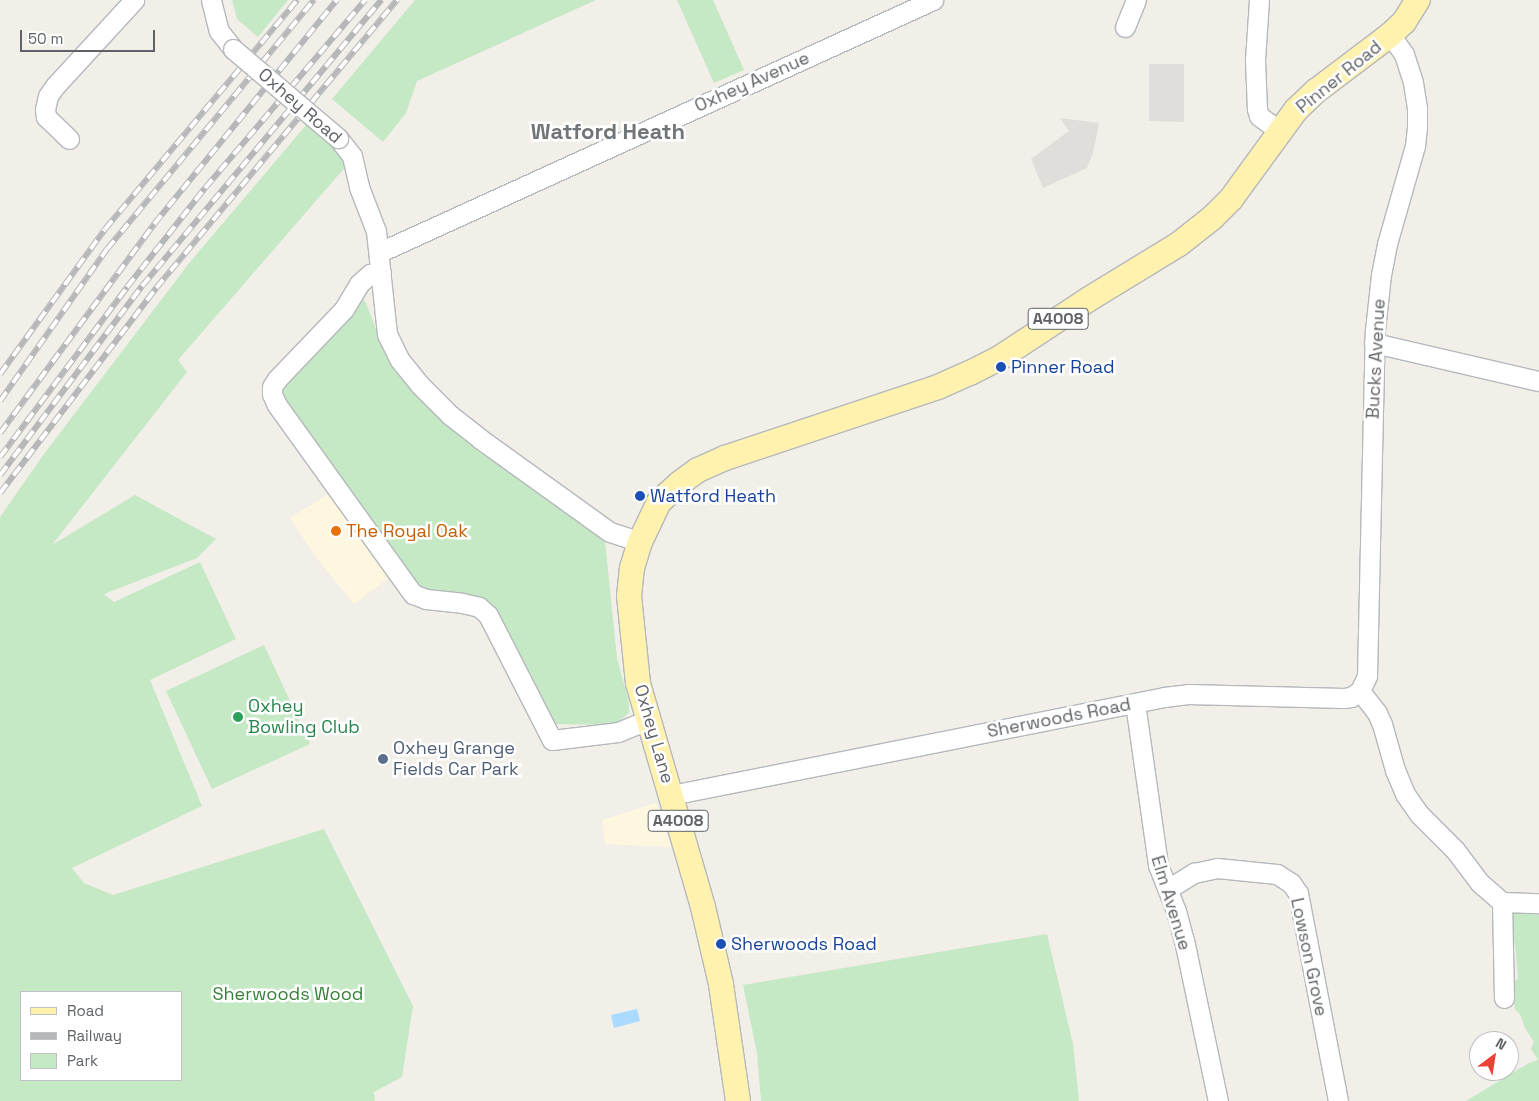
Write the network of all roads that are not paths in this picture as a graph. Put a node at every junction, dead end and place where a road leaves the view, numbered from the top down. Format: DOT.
graph roads {
  1 [pos="134,0"];
  2 [pos="210,0"];
  3 [pos="933,0"];
  4 [pos="1136,0"];
  5 [pos="1258,0"];
  6 [pos="1418,0"];
  7 [pos="1125,27"];
  8 [pos="1390,35"];
  9 [pos="1280,130"];
  10 [pos="69,139"];
  11 [pos="380,252"];
  12 [pos="381,272"];
  13 [pos="1374,343"];
  14 [pos="1539,381"];
  15 [pos="640,542"];
  16 [pos="1360,691"];
  17 [pos="1136,703"];
  18 [pos="648,720"];
  19 [pos="671,795"];
  20 [pos="1168,889"];
  21 [pos="1502,902"];
  22 [pos="1539,903"];
  23 [pos="1504,998"];
  24 [pos="738,1101"];
  25 [pos="1218,1101"];
  26 [pos="1338,1101"];
  1 -- 10 [label="street"];
  2 -- 11 [label="street, Oxhey Road, bridge"];
  3 -- 11 [label="street, Oxhey Avenue"];
  4 -- 7 [label="street"];
  5 -- 9 [label="street"];
  6 -- 8 [label="main road, Pinner Road / A4008"];
  8 -- 9 [label="main road, Pinner Road / A4008"];
  8 -- 13 [label="street, Bucks Avenue"];
  9 -- 15 [label="main road, Pinner Road / A4008"];
  11 -- 12 [label="street"];
  12 -- 15 [label="street"];
  12 -- 18 [label="street"];
  13 -- 14 [label="street"];
  13 -- 16 [label="street, Bucks Avenue"];
  15 -- 18 [label="main road, Oxhey Lane / A4008"];
  16 -- 17 [label="street, Sherwoods Road"];
  16 -- 21 [label="street"];
  17 -- 19 [label="street, Sherwoods Road"];
  17 -- 20 [label="street, Elm Avenue"];
  18 -- 19 [label="main road, Oxhey Lane / A4008"];
  19 -- 24 [label="main road, Oxhey Lane / A4008"];
  20 -- 25 [label="street, Elm Avenue"];
  20 -- 26 [label="street, Lowson Grove"];
  21 -- 22 [label="street"];
  21 -- 23 [label="street"];
}
